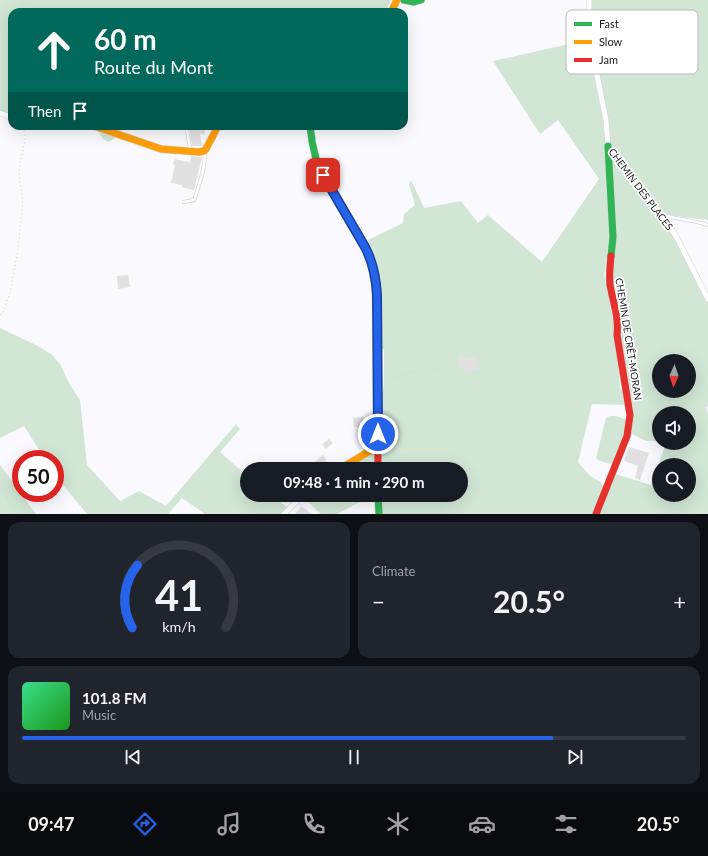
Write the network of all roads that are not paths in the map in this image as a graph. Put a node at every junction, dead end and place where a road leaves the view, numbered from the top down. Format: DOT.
graph roads {
  1 [pos="404,0"];
  2 [pos="421,0"];
  3 [pos="597,74"];
  4 [pos="105,130"];
  5 [pos="187,130"];
  6 [pos="216,130"];
  7 [pos="311,130"];
  8 [pos="608,146"];
  9 [pos="204,151"];
  10 [pos="191,152"];
  11 [pos="184,202"];
  12 [pos="662,215"];
  13 [pos="708,225"];
  14 [pos="708,298"];
  15 [pos="378,447"];
  16 [pos="353,462"];
  17 [pos="378,462"];
  18 [pos="297,502"];
  19 [pos="378,502"];
  20 [pos="284,514"];
  21 [pos="379,514"];
  22 [pos="596,514"];
  1 -- 2 [label="street"];
  3 -- 8 [label="street, CHEMIN DES PLACES"];
  4 -- 10 [label="street"];
  5 -- 10 [label="lane"];
  6 -- 9 [label="street"];
  7 -- 15 [label="street"];
  8 -- 12 [label="street, CHEMIN DES PLACES"];
  8 -- 22 [label="street, CHEMIN DE CRÊT-MORAN"];
  9 -- 10 [label="street"];
  9 -- 11 [label="lane"];
  12 -- 13 [label="lane"];
  12 -- 14 [label="street, CHEMIN DES PLACES"];
  15 -- 16 [label="street"];
  15 -- 17 [label="street"];
  18 -- 20 [label="street"];
  19 -- 21 [label="street"];
}
